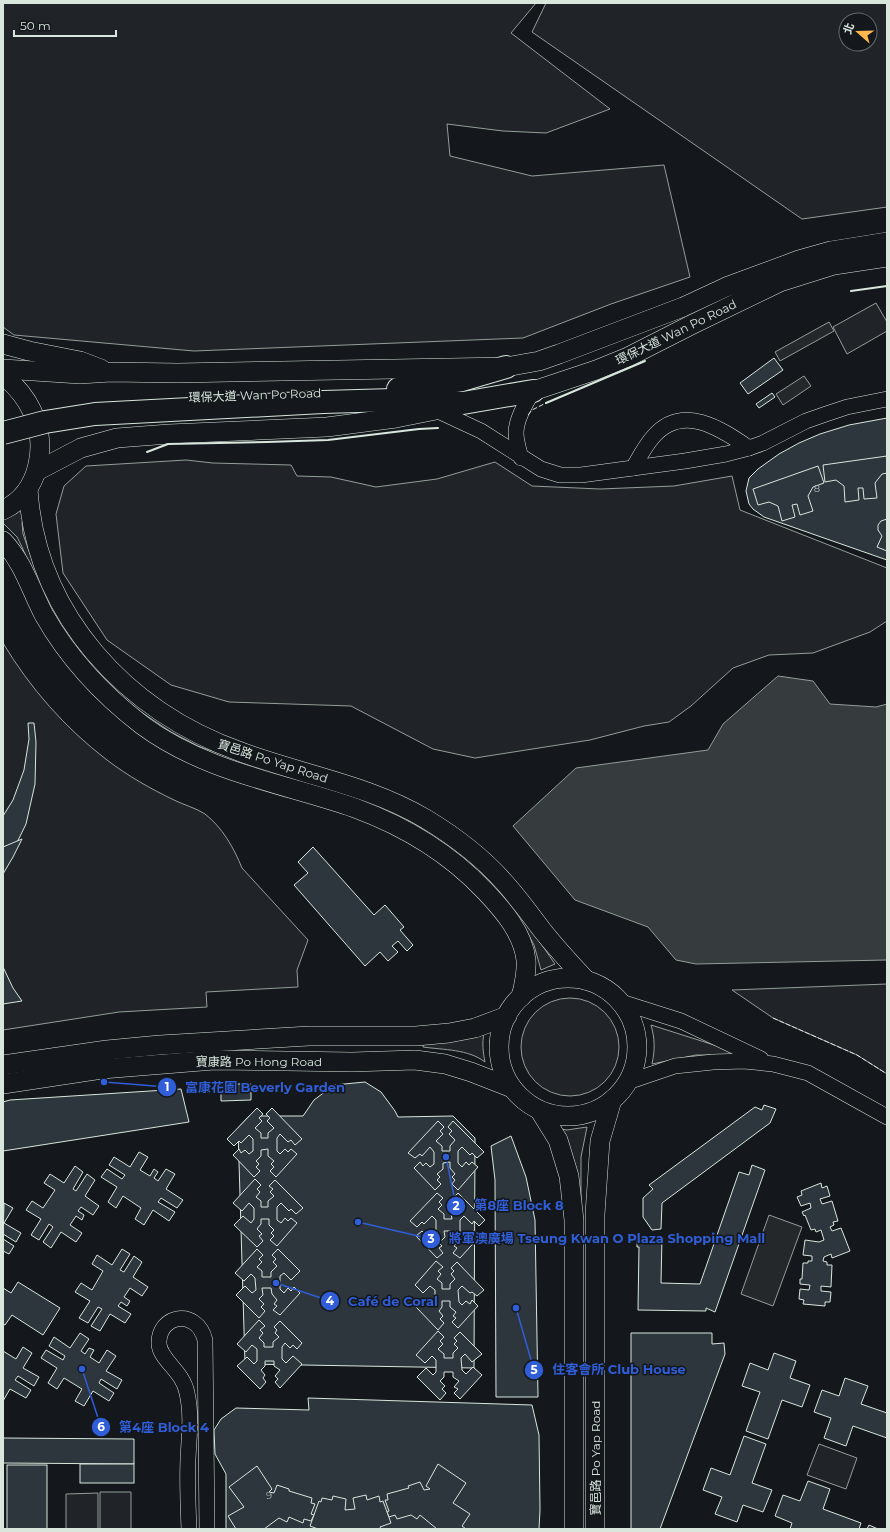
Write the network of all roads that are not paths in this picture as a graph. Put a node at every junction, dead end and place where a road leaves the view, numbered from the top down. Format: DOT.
graph roads {
  1 [pos="887,242"];
  2 [pos="887,257"];
  3 [pos="3,344"];
  4 [pos="506,367"];
  5 [pos="3,369"];
  6 [pos="110,372"];
  7 [pos="3,375"];
  8 [pos="533,391"];
  9 [pos="322,397"];
  10 [pos="887,399"];
  11 [pos="463,403"];
  12 [pos="436,410"];
  13 [pos="3,424"];
  14 [pos="3,433"];
  15 [pos="748,448"];
  16 [pos="521,458"];
  17 [pos="633,468"];
  18 [pos="37,470"];
  19 [pos="28,489"];
  20 [pos="3,510"];
  21 [pos="3,541"];
  22 [pos="586,980"];
  23 [pos="521,997"];
  24 [pos="621,1002"];
  25 [pos="507,1016"];
  26 [pos="773,1064"];
  27 [pos="3,1065"];
  28 [pos="628,1082"];
  29 [pos="3,1084"];
  30 [pos="512,1088"];
  31 [pos="612,1100"];
  32 [pos="540,1111"];
  33 [pos="887,1117"];
  34 [pos="189,1529"];
  35 [pos="207,1529"];
  36 [pos="574,1529"];
  37 [pos="595,1529"];
  1 -- 4 [label="main road, 環保大道 Wan Po Road"];
  2 -- 8 [label="main road, 環保大道 Wan Po Road"];
  3 -- 6 [label="main road"];
  4 -- 6 [label="main road, 環保大道 Wan Po Road"];
  4 -- 9 [label="highway, 環保大道 Wan Po Road"];
  5 -- 6 [label="main road, 環保大道 Wan Po Road"];
  7 -- 18 [label="main road"];
  8 -- 11 [label="highway, 環保大道 Wan Po Road"];
  8 -- 16 [label="street"];
  9 -- 11 [label="highway, 環保大道 Wan Po Road"];
  9 -- 13 [label="highway, 環保大道 Wan Po Road"];
  9 -- 14 [label="highway, 環保大道 Wan Po Road, bridge"];
  10 -- 15 [label="street"];
  11 -- 12 [label="main road, 環保大道 Wan Po Road"];
  12 -- 16 [label="street"];
  12 -- 18 [label="main road, 環保大道 Wan Po Road"];
  15 -- 17 [label="street"];
  15 -- 17 [label="street"];
  16 -- 17 [label="street"];
  18 -- 19 [label="main road"];
  19 -- 20 [label="main road"];
  19 -- 22 [label="main road, 寶邑路 Po Yap Road"];
  21 -- 23 [label="main road, 寶邑路 Po Yap Road"];
  22 -- 23 [label="main road, 寶邑路 Po Yap Road"];
  22 -- 24 [label="main road, 寶邑路 Po Yap Road"];
  23 -- 25 [label="main road, 寶邑路 Po Yap Road"];
  24 -- 26 [label="street"];
  24 -- 28 [label="main road, 寶邑路 Po Yap Road"];
  25 -- 27 [label="main road, 寶康路 Po Hong Road"];
  25 -- 30 [label="main road, 寶邑路 Po Yap Road"];
  26 -- 28 [label="street"];
  26 -- 33 [label="street"];
  28 -- 31 [label="main road, 寶邑路 Po Yap Road"];
  29 -- 30 [label="main road, 寶康路 Po Hong Road"];
  30 -- 32 [label="main road, 寶邑路 Po Yap Road"];
  31 -- 32 [label="main road, 寶邑路 Po Yap Road"];
  31 -- 37 [label="main road, 寶邑路 Po Yap Road"];
  32 -- 36 [label="main road, 寶邑路 Po Yap Road"];
  34 -- 35 [label="street"];
}
